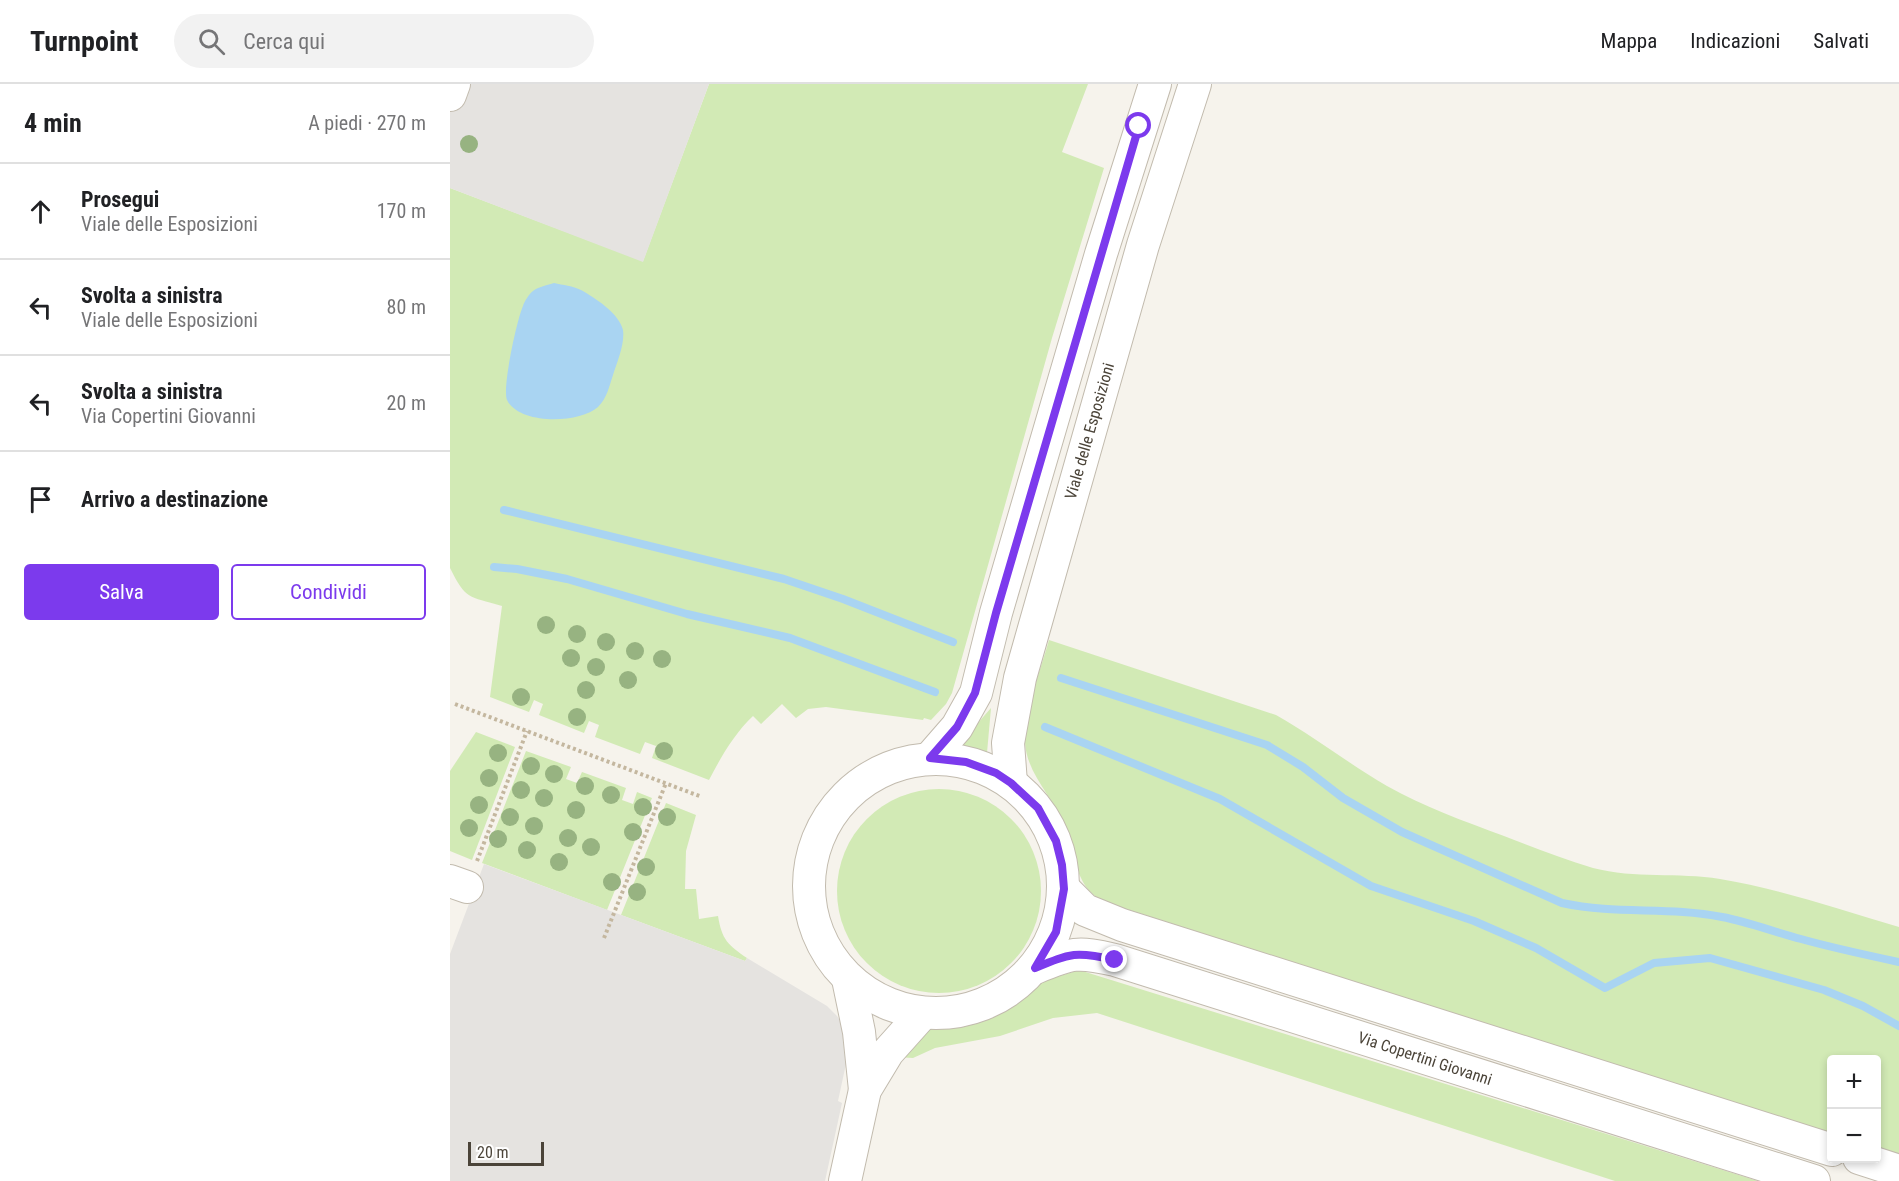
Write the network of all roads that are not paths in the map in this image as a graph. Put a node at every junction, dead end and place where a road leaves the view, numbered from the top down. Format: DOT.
graph roads {
  1 [pos="454,84"];
  2 [pos="1130,84"];
  3 [pos="1155,84"];
  4 [pos="1195,84"];
  5 [pos="450,95"];
  6 [pos="1139,132"];
  7 [pos="930,758"];
  8 [pos="1011,783"];
  9 [pos="1064,889"];
  10 [pos="1035,968"];
  11 [pos="848,979"];
  12 [pos="922,1014"];
  13 [pos="865,1090"];
  14 [pos="1827,1148"];
  15 [pos="1874,1163"];
  16 [pos="1899,1171"];
  17 [pos="845,1181"];
  18 [pos="1814,1181"];
  1 -- 5 [label="street"];
  2 -- 6 [label="street"];
  3 -- 6 [label="street"];
  4 -- 8 [label="street, Viale delle Esposizioni"];
  6 -- 7 [label="street"];
  7 -- 8 [label="street"];
  7 -- 11 [label="street"];
  8 -- 9 [label="street"];
  9 -- 10 [label="street"];
  9 -- 14 [label="street"];
  10 -- 12 [label="street"];
  10 -- 18 [label="street, Via Copertini Giovanni"];
  11 -- 12 [label="street"];
  11 -- 13 [label="street"];
  12 -- 13 [label="street"];
  13 -- 17 [label="street"];
  15 -- 16 [label="street"];
}
